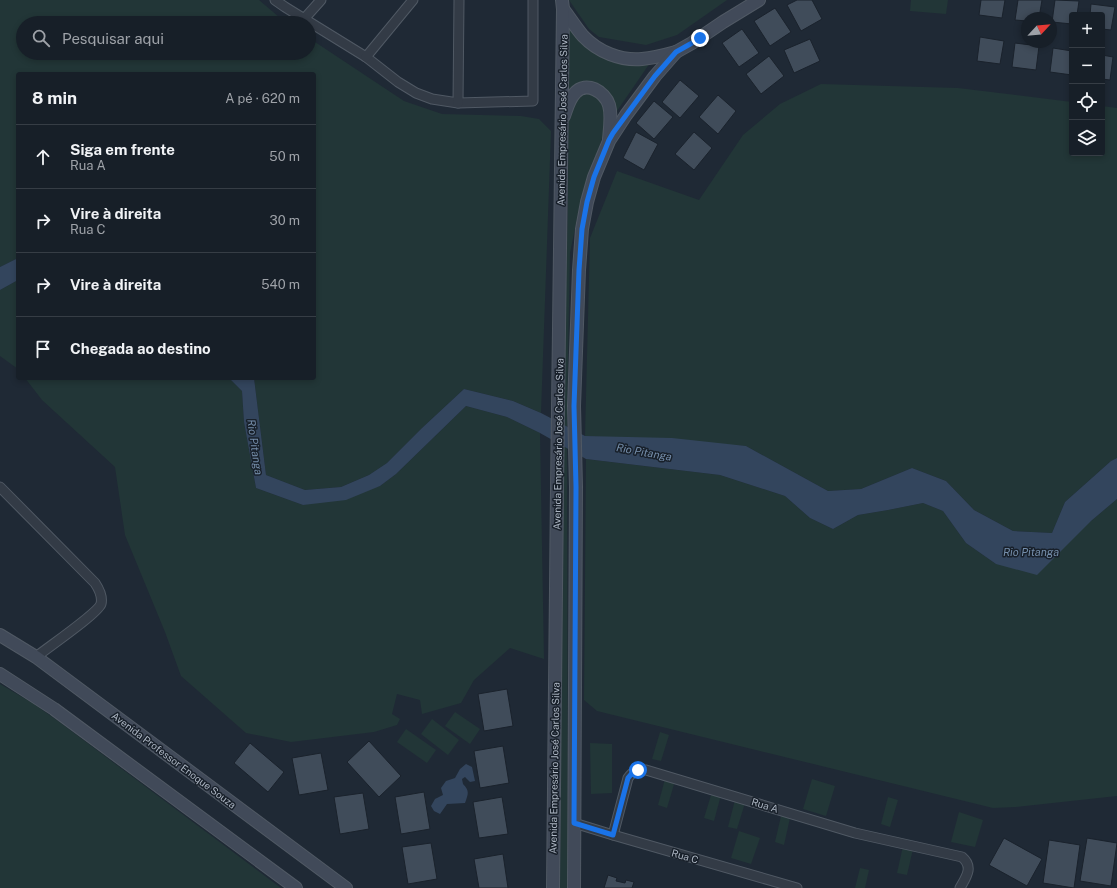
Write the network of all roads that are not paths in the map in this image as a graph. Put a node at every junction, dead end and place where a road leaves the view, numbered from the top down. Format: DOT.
graph roads {
  1 [pos="275,0"];
  2 [pos="321,0"];
  3 [pos="412,0"];
  4 [pos="459,0"];
  5 [pos="533,0"];
  6 [pos="759,0"];
  7 [pos="563,4"];
  8 [pos="299,16"];
  9 [pos="307,16"];
  10 [pos="316,26"];
  11 [pos="676,52"];
  12 [pos="366,57"];
  13 [pos="458,103"];
  14 [pos="561,122"];
  15 [pos="609,140"];
  16 [pos="0,487"];
  17 [pos="0,632"];
  18 [pos="0,635"];
  19 [pos="11,641"];
  20 [pos="36,657"];
  21 [pos="0,674"];
  22 [pos="574,823"];
  23 [pos="613,835"];
  24 [pos="296,888"];
  25 [pos="346,888"];
  26 [pos="552,888"];
  27 [pos="574,888"];
  28 [pos="797,888"];
  29 [pos="960,888"];
  1 -- 8 [label="street"];
  2 -- 9 [label="street"];
  3 -- 12 [label="street"];
  4 -- 13 [label="street"];
  5 -- 13 [label="street"];
  6 -- 11 [label="main road, Avenida Empresário José Carlos Silva"];
  7 -- 11 [label="main road"];
  7 -- 14 [label="main road, Avenida Empresário José Carlos Silva"];
  10 -- 12 [label="street"];
  11 -- 15 [label="main road, Avenida Empresário José Carlos Silva"];
  12 -- 13 [label="street"];
  14 -- 15 [label="main road"];
  14 -- 26 [label="main road, Avenida Empresário José Carlos Silva"];
  15 -- 22 [label="main road, Avenida Empresário José Carlos Silva"];
  16 -- 20 [label="street"];
  17 -- 19 [label="street"];
  18 -- 19 [label="main road, Avenida Professor Enoque Souza"];
  19 -- 20 [label="main road, Avenida Professor Enoque Souza"];
  20 -- 25 [label="main road, Avenida Professor Enoque Souza"];
  21 -- 24 [label="main road"];
  22 -- 23 [label="street, Rua C"];
  22 -- 27 [label="main road, Avenida Empresário José Carlos Silva"];
  23 -- 28 [label="street, Rua C"];
  23 -- 29 [label="street, Rua A"];
}
